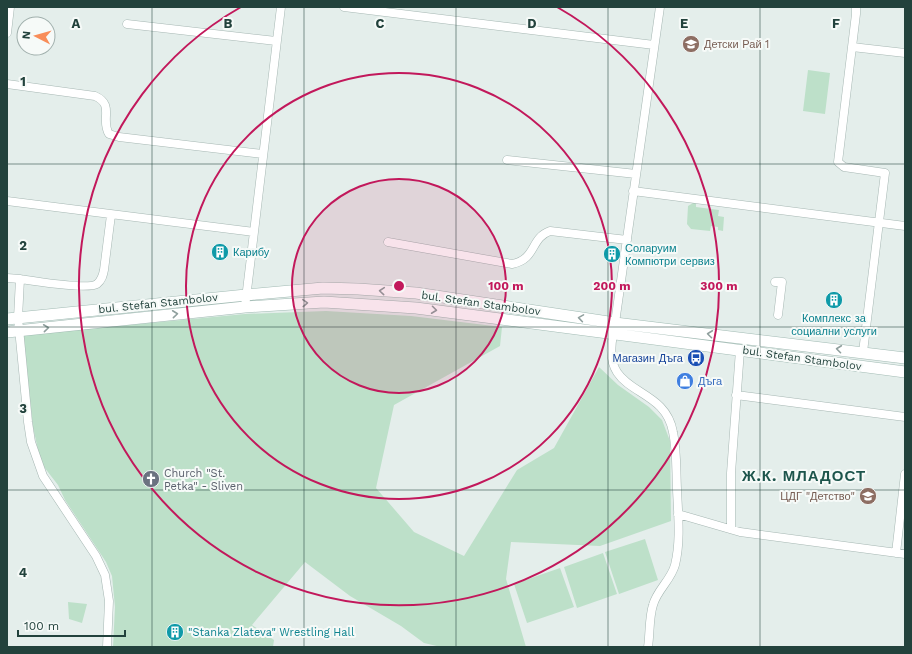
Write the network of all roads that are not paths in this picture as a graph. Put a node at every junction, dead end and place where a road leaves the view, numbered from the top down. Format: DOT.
graph roads {
  1 [pos="10,7"];
  2 [pos="280,7"];
  3 [pos="344,7"];
  4 [pos="660,7"];
  5 [pos="856,7"];
  6 [pos="127,24"];
  7 [pos="7,33"];
  8 [pos="276,41"];
  9 [pos="654,45"];
  10 [pos="852,47"];
  11 [pos="905,53"];
  12 [pos="7,84"];
  13 [pos="263,154"];
  14 [pos="507,160"];
  15 [pos="636,174"];
  16 [pos="634,191"];
  17 [pos="7,200"];
  18 [pos="111,215"];
  19 [pos="878,223"];
  20 [pos="905,226"];
  21 [pos="254,232"];
  22 [pos="627,240"];
  23 [pos="388,242"];
  24 [pos="7,278"];
  25 [pos="20,280"];
  26 [pos="775,282"];
  27 [pos="246,295"];
  28 [pos="245,307"];
  29 [pos="778,315"];
  30 [pos="12,318"];
  31 [pos="615,323"];
  32 [pos="19,330"];
  33 [pos="7,332"];
  34 [pos="613,335"];
  35 [pos="740,350"];
  36 [pos="863,352"];
  37 [pos="905,358"];
  38 [pos="905,372"];
  39 [pos="736,395"];
  40 [pos="905,417"];
  41 [pos="905,474"];
  42 [pos="678,514"];
  43 [pos="731,529"];
  44 [pos="896,553"];
  45 [pos="905,554"];
  46 [pos="107,647"];
  47 [pos="648,647"];
  1 -- 7 [label="street"];
  2 -- 8 [label="street"];
  3 -- 9 [label="street"];
  4 -- 9 [label="street"];
  5 -- 10 [label="street"];
  6 -- 8 [label="street"];
  8 -- 13 [label="street"];
  9 -- 15 [label="street"];
  10 -- 11 [label="street"];
  10 -- 19 [label="street"];
  12 -- 13 [label="street"];
  13 -- 21 [label="street"];
  14 -- 15 [label="street"];
  15 -- 16 [label="street"];
  16 -- 19 [label="street"];
  16 -- 22 [label="street"];
  17 -- 18 [label="street"];
  18 -- 21 [label="street"];
  18 -- 25 [label="street"];
  19 -- 20 [label="street"];
  19 -- 36 [label="street"];
  21 -- 27 [label="street"];
  22 -- 23 [label="street"];
  22 -- 31 [label="street"];
  24 -- 25 [label="street"];
  25 -- 30 [label="street"];
  26 -- 29 [label="street"];
  27 -- 28 [label="street"];
  27 -- 30 [label="main road, bul. Stefan Stambolov"];
  31 -- 27 [label="main road, bul. Stefan Stambolov, one-way"];
  32 -- 28 [label="main road, bul. Stefan Stambolov, one-way"];
  28 -- 34 [label="main road, bul. Stefan Stambolov, one-way"];
  30 -- 32 [label="street"];
  31 -- 34 [label="main road"];
  36 -- 31 [label="main road, bul. Stefan Stambolov, one-way"];
  32 -- 33 [label="main road, bul. Stefan Stambolov"];
  32 -- 46 [label="street"];
  34 -- 35 [label="main road, bul. Stefan Stambolov"];
  34 -- 42 [label="street"];
  35 -- 38 [label="main road, bul. Stefan Stambolov"];
  35 -- 39 [label="street"];
  36 -- 37 [label="main road, bul. Stefan Stambolov"];
  39 -- 40 [label="street"];
  39 -- 43 [label="street"];
  41 -- 44 [label="street"];
  42 -- 43 [label="street"];
  42 -- 47 [label="street"];
  43 -- 44 [label="street"];
  44 -- 45 [label="street"];
}
